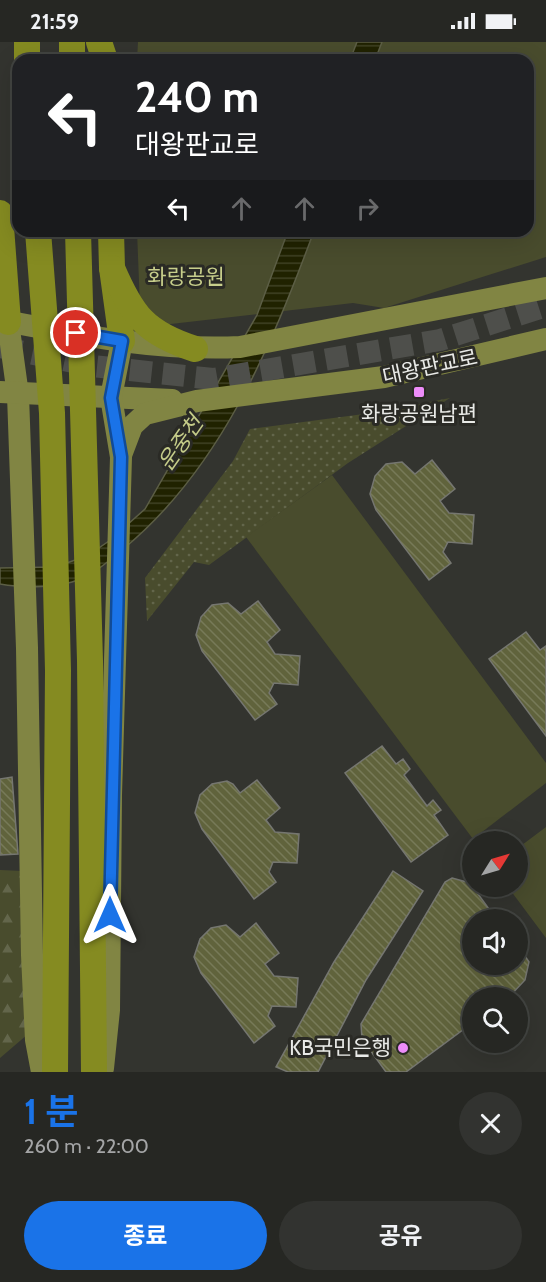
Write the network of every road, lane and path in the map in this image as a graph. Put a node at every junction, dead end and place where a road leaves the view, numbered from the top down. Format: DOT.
graph roads {
  1 [pos="0,213"];
  2 [pos="38,237"];
  3 [pos="78,237"];
  4 [pos="111,237"];
  5 [pos="112,267"];
  6 [pos="546,288"];
  7 [pos="4,321"];
  8 [pos="546,339"];
  9 [pos="122,341"];
  10 [pos="195,349"];
  11 [pos="9,394"];
  12 [pos="111,398"];
  13 [pos="167,405"];
  14 [pos="120,467"];
  15 [pos="42,1072"];
  16 [pos="55,1072"];
  17 [pos="94,1072"];
  18 [pos="103,1072"];
  1 -- 7 [label="highway"];
  2 -- 16 [label="highway"];
  3 -- 17 [label="highway"];
  4 -- 5 [label="highway"];
  5 -- 9 [label="highway"];
  5 -- 10 [label="highway"];
  6 -- 10 [label="main road"];
  7 -- 9 [label="main road"];
  7 -- 11 [label="main road"];
  8 -- 13 [label="main road, 대왕판교로"];
  9 -- 10 [label="main road"];
  9 -- 12 [label="main road"];
  11 -- 12 [label="main road"];
  11 -- 15 [label="main road"];
  12 -- 13 [label="main road"];
  12 -- 14 [label="main road"];
  13 -- 14 [label="main road"];
  14 -- 18 [label="main road"];
}
